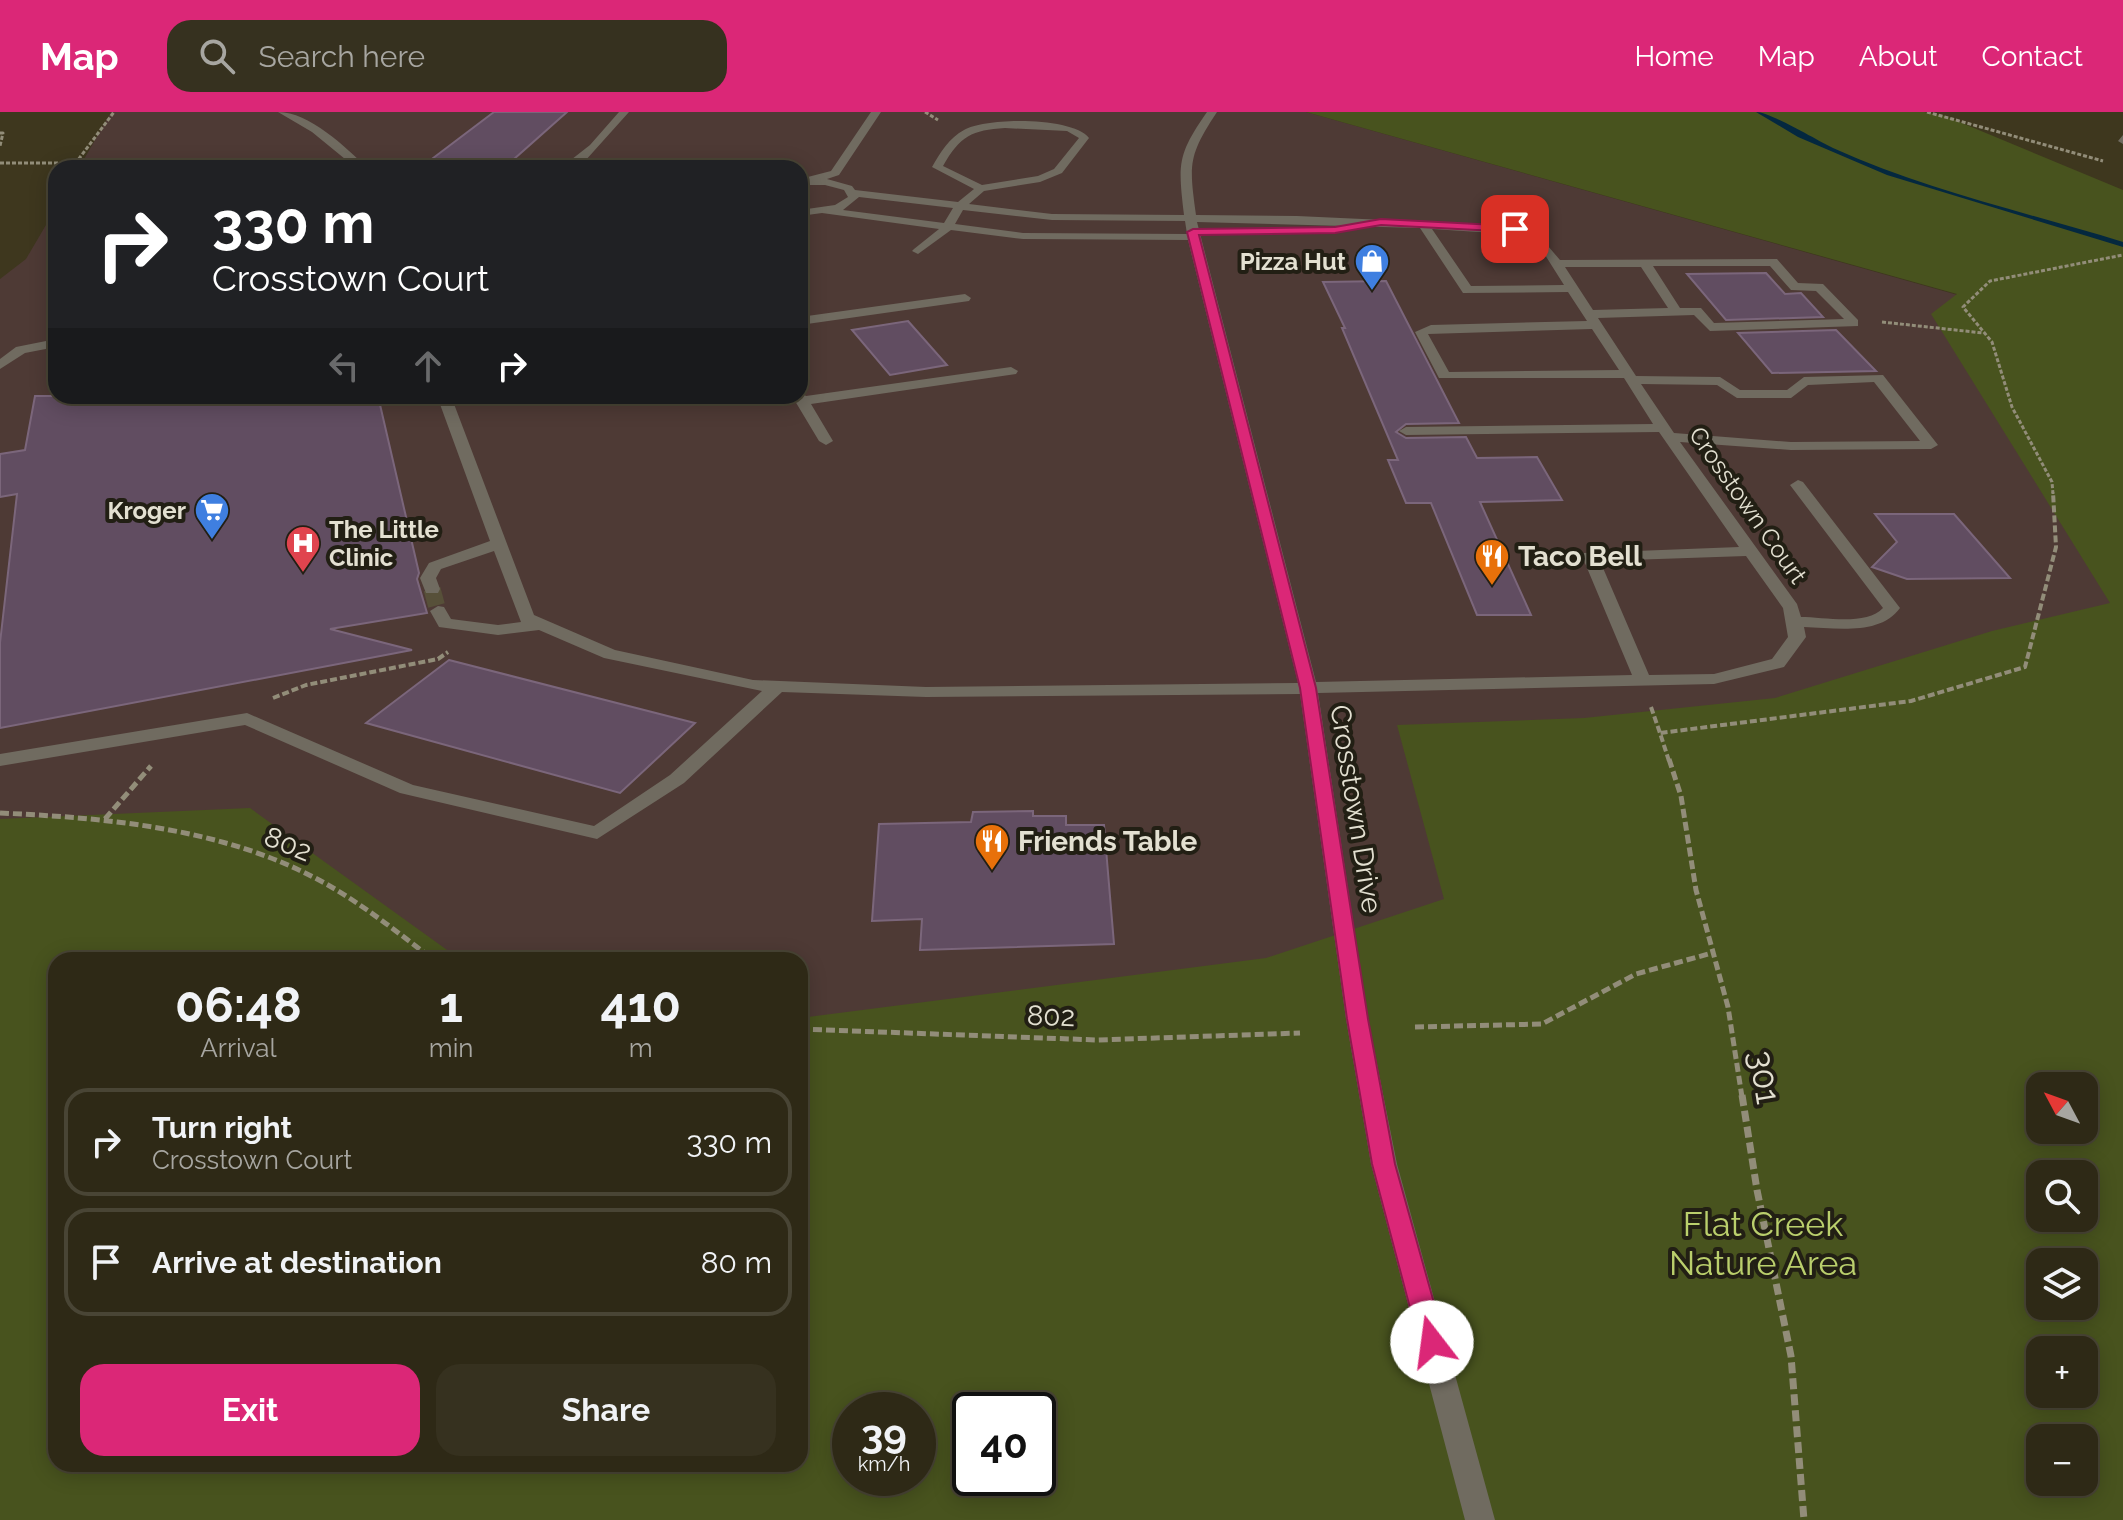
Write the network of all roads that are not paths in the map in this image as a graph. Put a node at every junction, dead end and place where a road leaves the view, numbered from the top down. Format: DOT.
graph roads {
  1 [pos="283,112"];
  2 [pos="624,112"];
  3 [pos="876,112"];
  4 [pos="1212,112"];
  5 [pos="593,152"];
  6 [pos="352,160"];
  7 [pos="579,160"];
  8 [pos="603,160"];
  9 [pos="837,179"];
  10 [pos="808,182"];
  11 [pos="981,188"];
  12 [pos="853,193"];
  13 [pos="825,211"];
  14 [pos="808,213"];
  15 [pos="954,216"];
  16 [pos="908,222"];
  17 [pos="1423,224"];
  18 [pos="1193,229"];
  19 [pos="918,251"];
  20 [pos="1645,263"];
  21 [pos="1556,264"];
  22 [pos="1573,288"];
  23 [pos="965,298"];
  24 [pos="1676,311"];
  25 [pos="1593,319"];
  26 [pos="808,320"];
  27 [pos="48,345"];
  28 [pos="0,365"];
  29 [pos="1011,371"];
  30 [pos="1632,377"];
  31 [pos="808,398"];
  32 [pos="447,404"];
  33 [pos="803,404"];
  34 [pos="1406,431"];
  35 [pos="1666,433"];
  36 [pos="826,441"];
  37 [pos="1798,485"];
  38 [pos="498,544"];
  39 [pos="1751,551"];
  40 [pos="432,589"];
  41 [pos="438,611"];
  42 [pos="1794,622"];
  43 [pos="542,624"];
  44 [pos="1643,681"];
  45 [pos="778,686"];
  46 [pos="1308,688"];
  47 [pos="0,760"];
  48 [pos="1480,1520"];
  1 -- 6 [label="street"];
  2 -- 5 [label="street"];
  3 -- 9 [label="street"];
  4 -- 18 [label="street, Crosstown Drive"];
  5 -- 7 [label="street"];
  5 -- 8 [label="street"];
  9 -- 10 [label="street"];
  9 -- 12 [label="street"];
  11 -- 11 [label="street"];
  11 -- 15 [label="street"];
  12 -- 13 [label="street"];
  12 -- 15 [label="street"];
  13 -- 14 [label="street"];
  13 -- 16 [label="street"];
  15 -- 16 [label="street"];
  15 -- 16 [label="street"];
  15 -- 18 [label="street"];
  15 -- 18 [label="street"];
  15 -- 19 [label="street"];
  17 -- 18 [label="street, Crosstown Court"];
  17 -- 21 [label="street, Crosstown Court"];
  17 -- 22 [label="street"];
  18 -- 46 [label="street, Crosstown Drive"];
  20 -- 21 [label="street"];
  20 -- 24 [label="street"];
  20 -- 24 [label="street"];
  21 -- 22 [label="street, Crosstown Court"];
  22 -- 25 [label="street, Crosstown Court"];
  23 -- 26 [label="street"];
  24 -- 25 [label="street"];
  25 -- 30 [label="street, Crosstown Court"];
  25 -- 30 [label="street"];
  27 -- 28 [label="street"];
  29 -- 31 [label="street"];
  30 -- 35 [label="street, Crosstown Court"];
  30 -- 35 [label="street"];
  32 -- 38 [label="street"];
  33 -- 36 [label="street"];
  34 -- 35 [label="street"];
  35 -- 39 [label="street, Crosstown Court"];
  37 -- 42 [label="street"];
  38 -- 40 [label="street"];
  38 -- 43 [label="street"];
  39 -- 42 [label="street, Crosstown Court"];
  39 -- 44 [label="street"];
  41 -- 43 [label="street"];
  42 -- 44 [label="street, Crosstown Court"];
  43 -- 45 [label="street, Crosstown Court"];
  44 -- 46 [label="street, Crosstown Court"];
  45 -- 46 [label="street, Crosstown Court"];
  45 -- 47 [label="street"];
  46 -- 48 [label="street, Crosstown Drive"];
}
